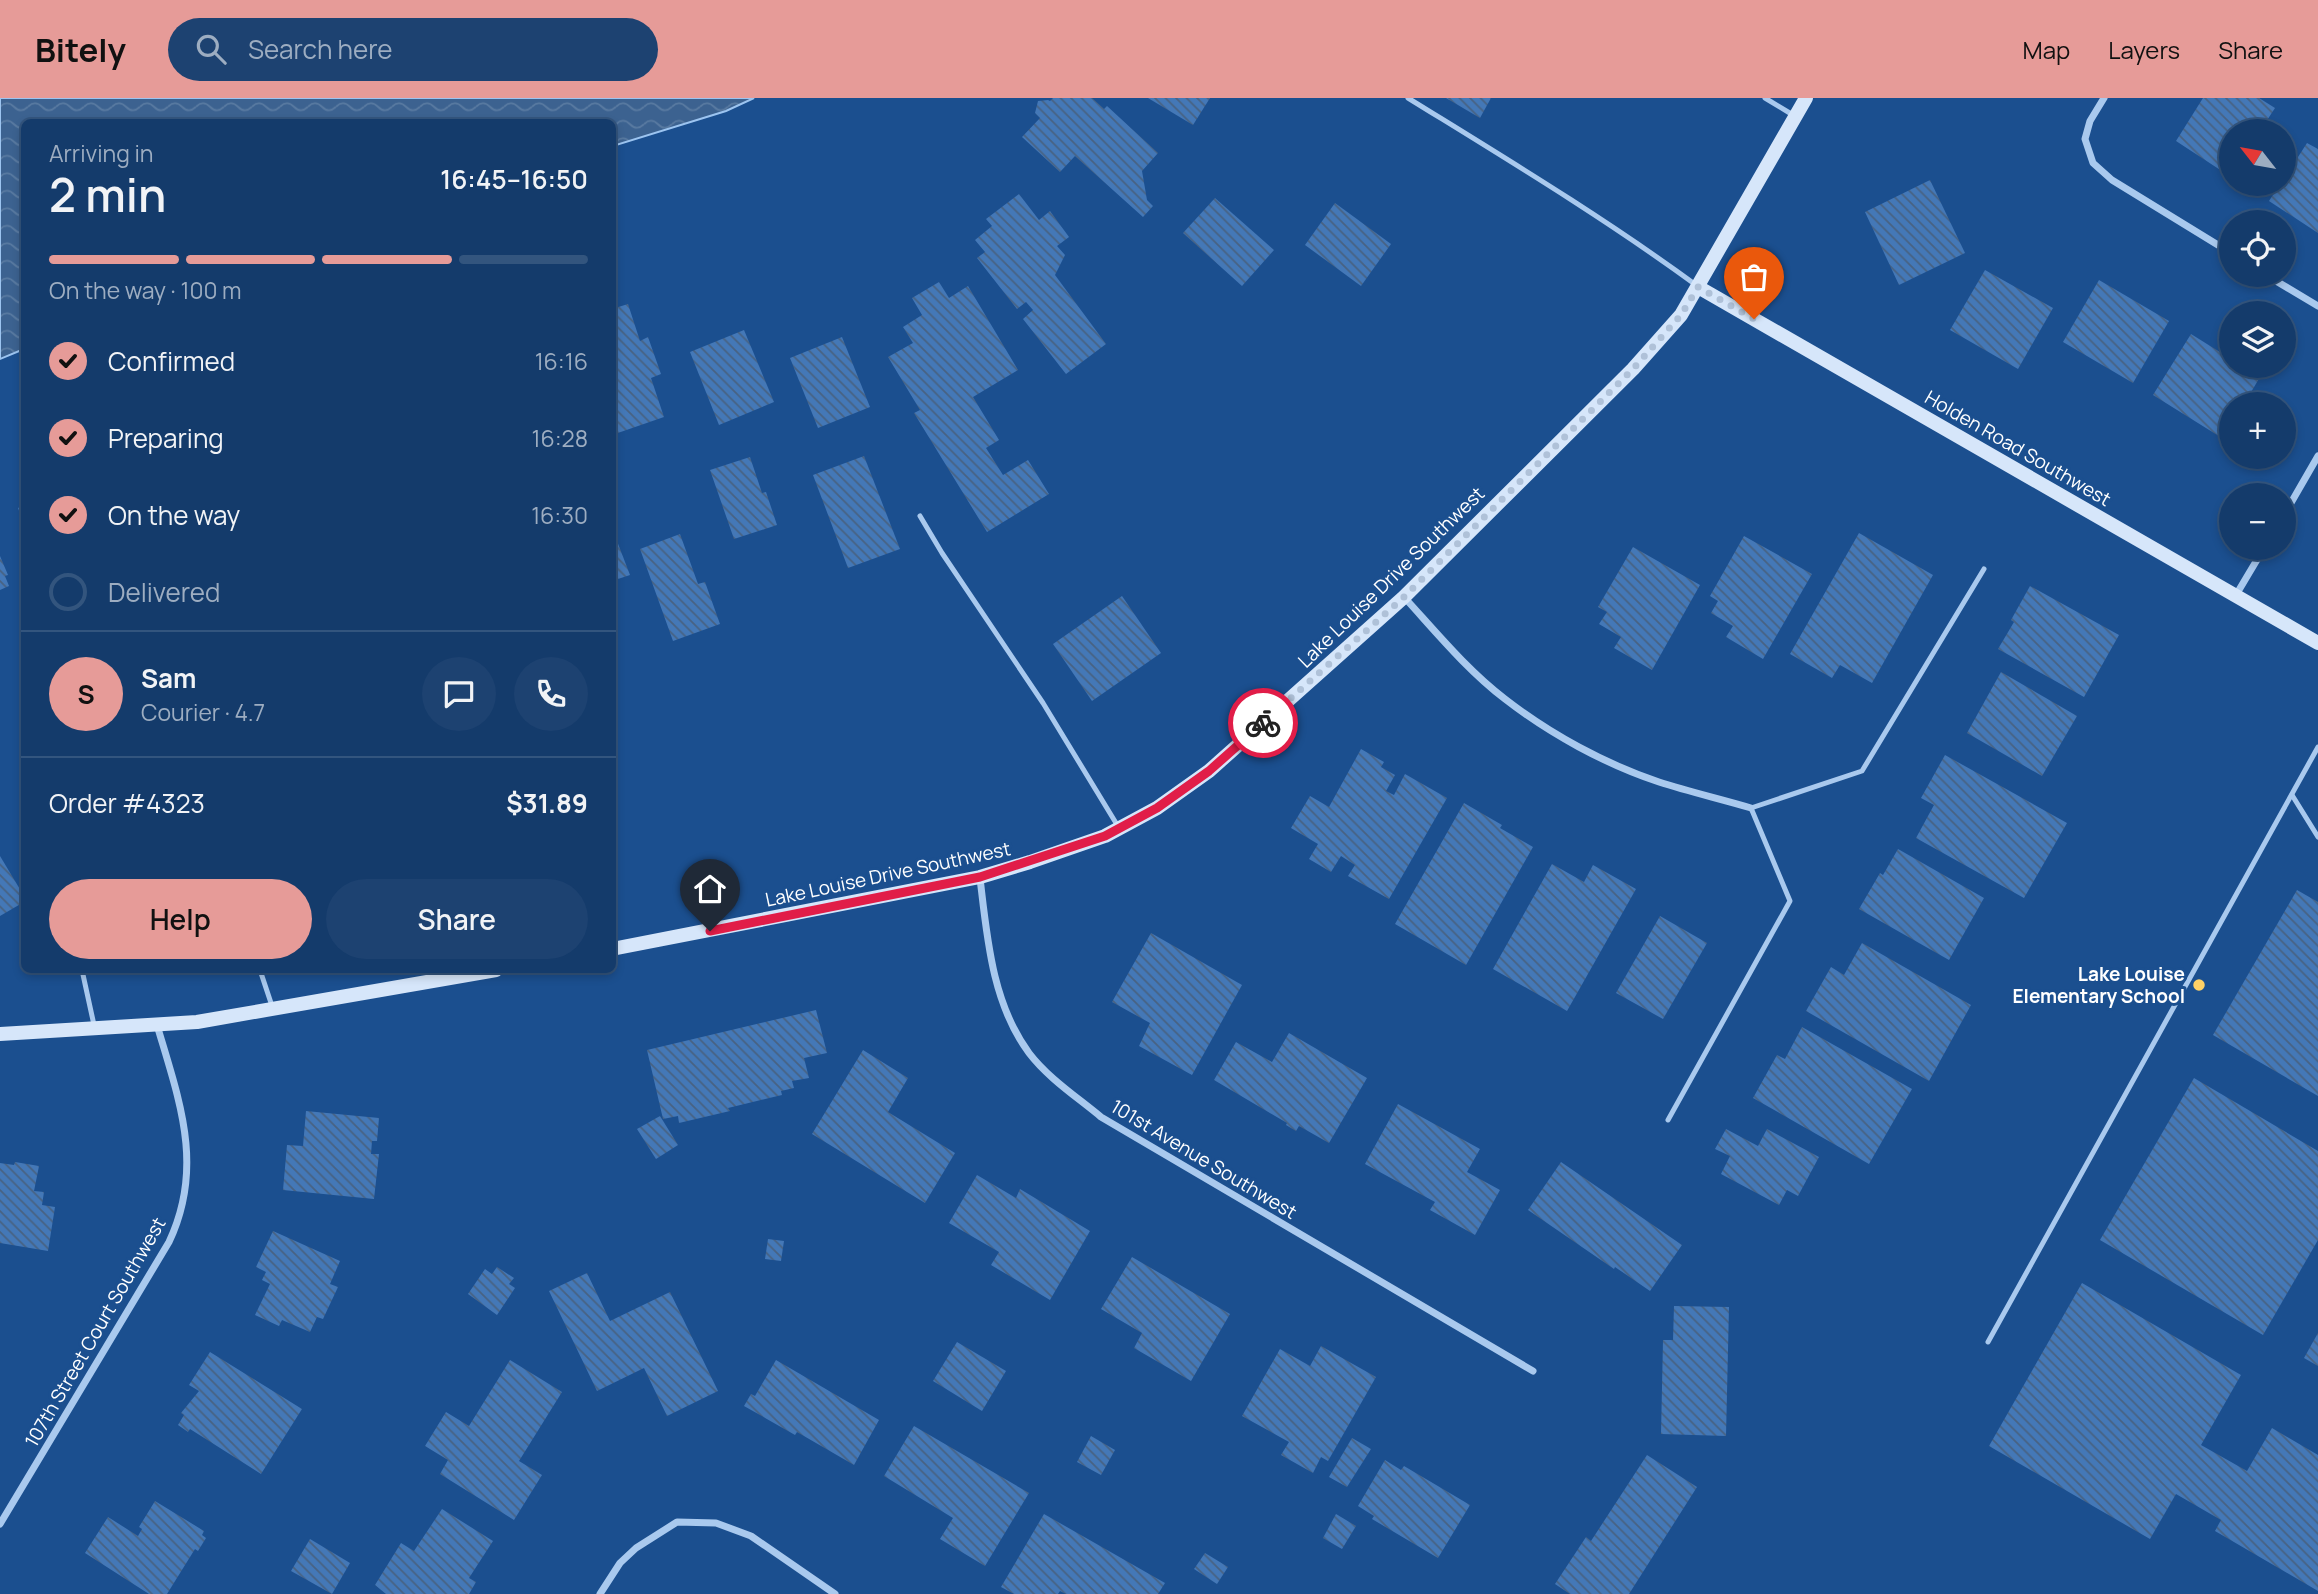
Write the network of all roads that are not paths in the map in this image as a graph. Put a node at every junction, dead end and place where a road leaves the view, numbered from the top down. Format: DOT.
graph roads {
  1 [pos="1408,98"];
  2 [pos="1765,98"];
  3 [pos="1806,98"];
  4 [pos="2104,98"];
  5 [pos="1796,116"];
  6 [pos="2219,246"];
  7 [pos="1698,287"];
  8 [pos="2286,287"];
  9 [pos="2318,306"];
  10 [pos="2318,456"];
  11 [pos="2296,494"];
  12 [pos="920,516"];
  13 [pos="2257,560"];
  14 [pos="1984,569"];
  15 [pos="2236,596"];
  16 [pos="1404,597"];
  17 [pos="2318,643"];
  18 [pos="2318,747"];
  19 [pos="2292,794"];
  20 [pos="1751,808"];
  21 [pos="1119,828"];
  22 [pos="2318,837"];
  23 [pos="980,877"];
  24 [pos="616,948"];
  25 [pos="83,973"];
  26 [pos="261,973"];
  27 [pos="479,973"];
  28 [pos="273,1009"];
  29 [pos="157,1024"];
  30 [pos="94,1028"];
  31 [pos="0,1034"];
  32 [pos="1668,1120"];
  33 [pos="1988,1342"];
  34 [pos="1533,1371"];
  35 [pos="0,1524"];
  36 [pos="600,1594"];
  37 [pos="835,1594"];
  1 -- 7 [label="lane"];
  2 -- 5 [label="lane"];
  3 -- 5 [label="street, Lake Louise Drive Southwest"];
  4 -- 6 [label="street"];
  5 -- 7 [label="street, Lake Louise Drive Southwest"];
  7 -- 15 [label="street, Holden Road Southwest"];
  7 -- 16 [label="street, Lake Louise Drive Southwest"];
  8 -- 9 [label="street"];
  10 -- 11 [label="street"];
  12 -- 21 [label="lane"];
  13 -- 15 [label="street"];
  14 -- 20 [label="lane"];
  15 -- 17 [label="street, Holden Road Southwest"];
  16 -- 20 [label="street"];
  16 -- 21 [label="street, Lake Louise Drive Southwest"];
  18 -- 19 [label="lane"];
  19 -- 22 [label="lane"];
  19 -- 33 [label="lane"];
  20 -- 32 [label="lane"];
  21 -- 23 [label="street, Lake Louise Drive Southwest"];
  23 -- 24 [label="street, Lake Louise Drive Southwest"];
  23 -- 34 [label="street, 101st Avenue Southwest"];
  25 -- 30 [label="lane"];
  26 -- 28 [label="lane"];
  27 -- 28 [label="street"];
  28 -- 29 [label="street"];
  29 -- 30 [label="street"];
  29 -- 35 [label="street, 107th Street Court Southwest"];
  30 -- 31 [label="street"];
  36 -- 37 [label="street"];
}
